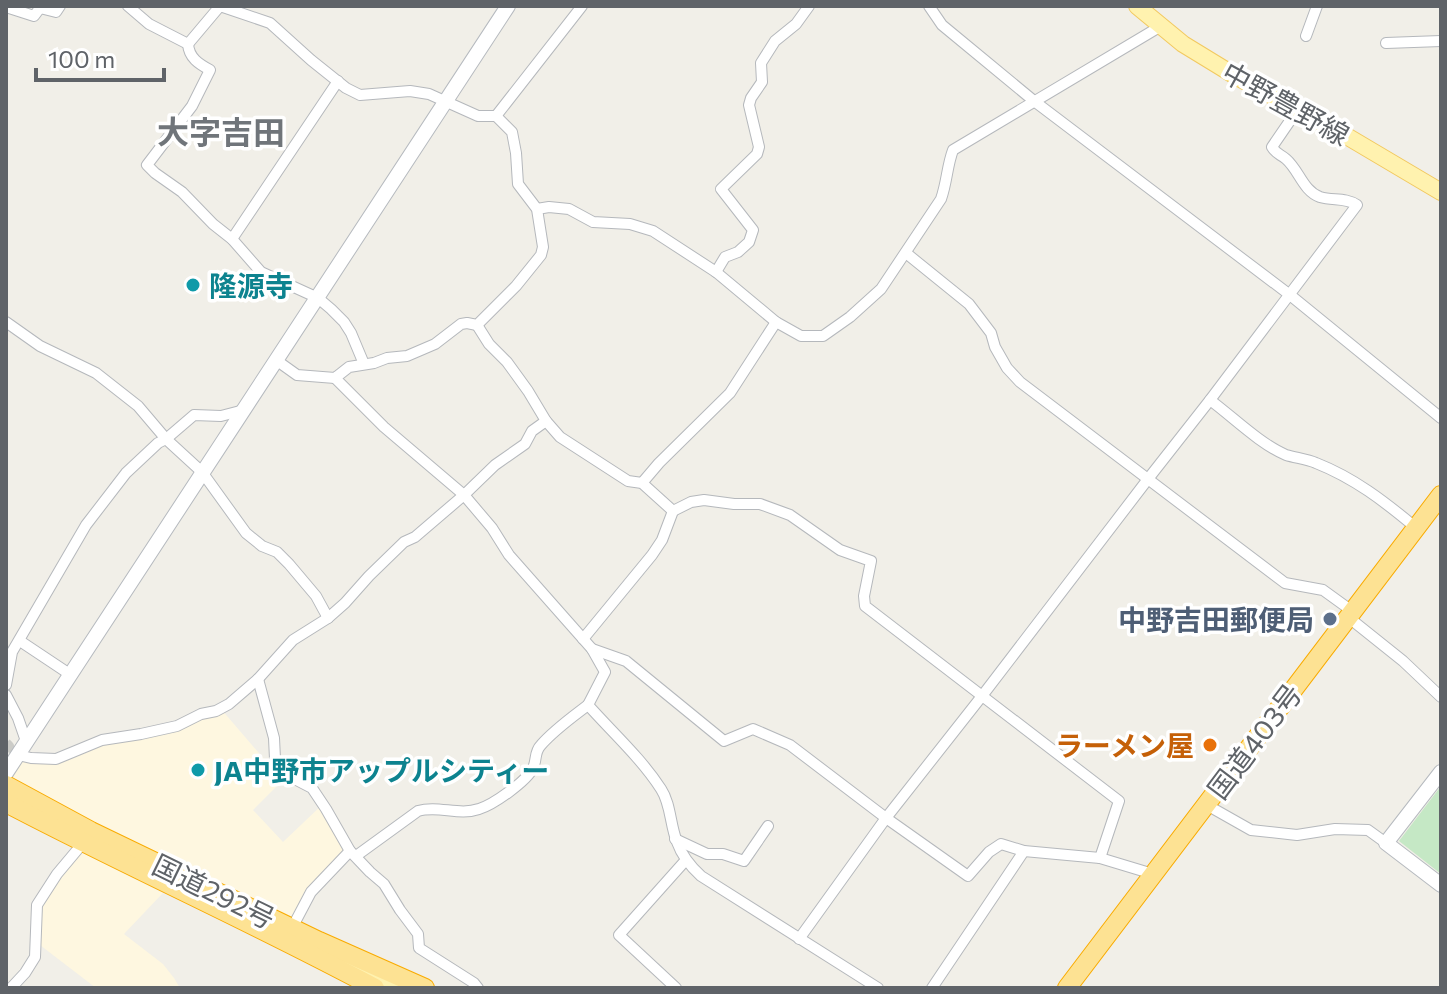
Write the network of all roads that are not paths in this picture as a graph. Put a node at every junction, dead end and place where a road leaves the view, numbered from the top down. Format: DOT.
graph roads {
  1 [pos="60,6"];
  2 [pos="128,6"];
  3 [pos="508,6"];
  4 [pos="582,6"];
  5 [pos="809,6"];
  6 [pos="929,6"];
  7 [pos="1137,6"];
  8 [pos="1317,6"];
  9 [pos="6,7"];
  10 [pos="1161,26"];
  11 [pos="1306,36"];
  12 [pos="1441,41"];
  13 [pos="1386,43"];
  14 [pos="188,44"];
  15 [pos="338,81"];
  16 [pos="1034,101"];
  17 [pos="446,102"];
  18 [pos="1298,109"];
  19 [pos="496,116"];
  20 [pos="1441,192"];
  21 [pos="537,209"];
  22 [pos="232,239"];
  23 [pos="906,253"];
  24 [pos="716,272"];
  25 [pos="1290,295"];
  26 [pos="318,298"];
  27 [pos="6,322"];
  28 [pos="776,322"];
  29 [pos="477,325"];
  30 [pos="276,360"];
  31 [pos="364,364"];
  32 [pos="335,378"];
  33 [pos="1210,400"];
  34 [pos="244,410"];
  35 [pos="1441,418"];
  36 [pos="546,421"];
  37 [pos="166,439"];
  38 [pos="202,472"];
  39 [pos="1148,479"];
  40 [pos="642,483"];
  41 [pos="464,495"];
  42 [pos="1441,495"];
  43 [pos="673,511"];
  44 [pos="1415,527"];
  45 [pos="1350,614"];
  46 [pos="328,618"];
  47 [pos="583,639"];
  48 [pos="20,641"];
  49 [pos="592,649"];
  50 [pos="71,675"];
  51 [pos="258,679"];
  52 [pos="6,685"];
  53 [pos="6,695"];
  54 [pos="982,696"];
  55 [pos="1441,697"];
  56 [pos="588,705"];
  57 [pos="26,741"];
  58 [pos="18,755"];
  59 [pos="1441,772"];
  60 [pos="6,773"];
  61 [pos="6,785"];
  62 [pos="6,803"];
  63 [pos="1205,804"];
  64 [pos="886,818"];
  65 [pos="768,826"];
  66 [pos="675,839"];
  67 [pos="83,843"];
  68 [pos="1386,843"];
  69 [pos="1024,851"];
  70 [pos="353,854"];
  71 [pos="1100,858"];
  72 [pos="685,861"];
  73 [pos="1153,874"];
  74 [pos="1441,885"];
  75 [pos="289,935"];
  76 [pos="799,939"];
  77 [pos="11,988"];
  78 [pos="375,988"];
  79 [pos="395,988"];
  80 [pos="425,988"];
  81 [pos="478,988"];
  82 [pos="676,988"];
  83 [pos="878,988"];
  84 [pos="932,988"];
  85 [pos="1067,988"];
  1 -- 9 [label="street"];
  2 -- 14 [label="street"];
  3 -- 17 [label="street"];
  4 -- 19 [label="street"];
  5 -- 24 [label="street"];
  6 -- 16 [label="street"];
  7 -- 10 [label="main road, 中野豊野線"];
  8 -- 11 [label="street"];
  10 -- 16 [label="street"];
  10 -- 18 [label="main road, 中野豊野線"];
  12 -- 13 [label="street"];
  14 -- 15 [label="street"];
  14 -- 22 [label="street"];
  15 -- 17 [label="street"];
  15 -- 22 [label="street"];
  16 -- 23 [label="street"];
  16 -- 25 [label="street"];
  17 -- 19 [label="street"];
  17 -- 26 [label="street"];
  18 -- 20 [label="main road, 中野豊野線"];
  18 -- 25 [label="street"];
  19 -- 21 [label="street"];
  21 -- 24 [label="street"];
  21 -- 29 [label="street"];
  22 -- 26 [label="street"];
  23 -- 28 [label="street"];
  23 -- 39 [label="street"];
  24 -- 28 [label="street"];
  25 -- 33 [label="street"];
  25 -- 35 [label="street"];
  26 -- 30 [label="street"];
  26 -- 31 [label="street"];
  27 -- 37 [label="street"];
  28 -- 40 [label="street"];
  29 -- 31 [label="street"];
  29 -- 36 [label="street"];
  30 -- 32 [label="street"];
  30 -- 34 [label="street"];
  31 -- 32 [label="street"];
  32 -- 41 [label="street"];
  33 -- 39 [label="street"];
  33 -- 44 [label="street"];
  34 -- 37 [label="street"];
  34 -- 38 [label="street"];
  36 -- 40 [label="street"];
  36 -- 41 [label="street"];
  37 -- 38 [label="street"];
  37 -- 48 [label="street"];
  38 -- 46 [label="street"];
  38 -- 50 [label="street"];
  39 -- 45 [label="street"];
  39 -- 54 [label="street"];
  40 -- 43 [label="street"];
  41 -- 46 [label="street"];
  41 -- 47 [label="street"];
  42 -- 44 [label="highway, 国道403号"];
  43 -- 47 [label="street"];
  43 -- 54 [label="street"];
  44 -- 45 [label="highway, 国道403号"];
  45 -- 55 [label="street"];
  45 -- 63 [label="highway, 国道403号"];
  46 -- 51 [label="street"];
  47 -- 49 [label="street"];
  48 -- 50 [label="street"];
  48 -- 52 [label="street"];
  49 -- 56 [label="street"];
  49 -- 64 [label="street"];
  50 -- 57 [label="street"];
  51 -- 58 [label="street"];
  51 -- 70 [label="street"];
  53 -- 57 [label="street"];
  54 -- 64 [label="street"];
  54 -- 71 [label="street"];
  56 -- 66 [label="street"];
  56 -- 70 [label="street"];
  57 -- 58 [label="street"];
  58 -- 60 [label="street"];
  59 -- 68 [label="street"];
  61 -- 75 [label="highway, 国道292号"];
  62 -- 67 [label="highway, 国道292号"];
  63 -- 68 [label="street"];
  63 -- 73 [label="highway, 国道403号"];
  64 -- 69 [label="street"];
  64 -- 76 [label="street"];
  65 -- 66 [label="street"];
  66 -- 72 [label="street"];
  67 -- 75 [label="highway, 国道292号"];
  67 -- 77 [label="street"];
  68 -- 74 [label="street"];
  69 -- 71 [label="street"];
  69 -- 84 [label="street"];
  70 -- 75 [label="street"];
  70 -- 81 [label="street"];
  71 -- 73 [label="street"];
  72 -- 76 [label="street"];
  72 -- 82 [label="street"];
  73 -- 85 [label="highway, 国道403号"];
  75 -- 78 [label="highway, 国道292号"];
  75 -- 79 [label="main road"];
  75 -- 80 [label="highway, 国道292号"];
  76 -- 83 [label="street"];
}
